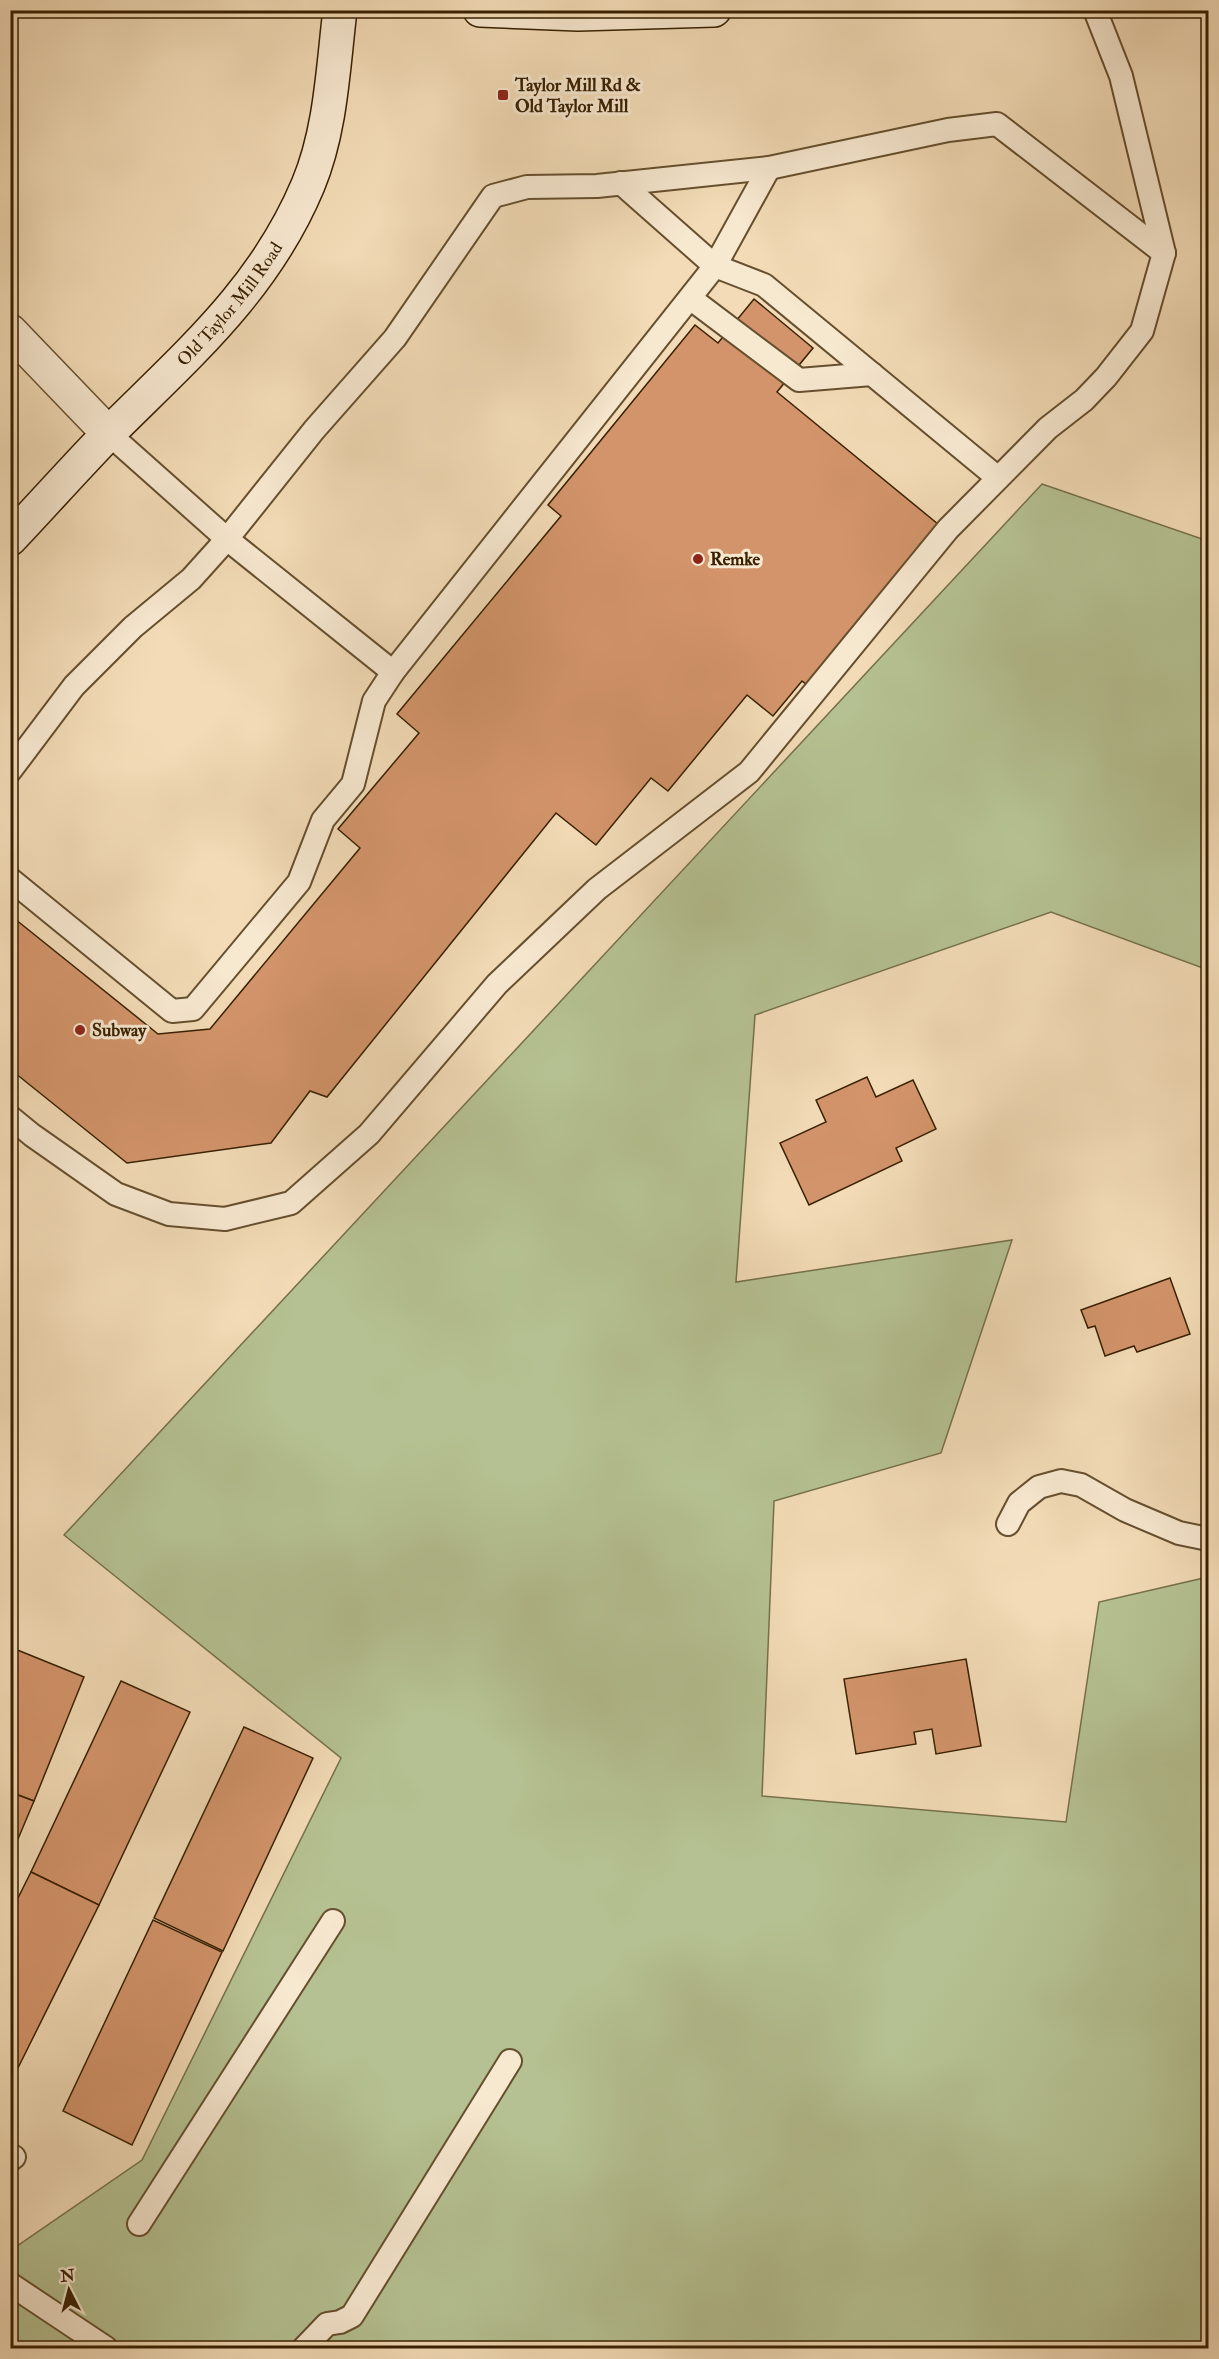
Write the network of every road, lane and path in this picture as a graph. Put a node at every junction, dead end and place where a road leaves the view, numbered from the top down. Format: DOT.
graph roads {
  1 [pos="340,10"];
  2 [pos="480,10"];
  3 [pos="714,10"];
  4 [pos="1095,10"];
  5 [pos="769,168"];
  6 [pos="621,183"];
  7 [pos="1164,253"];
  8 [pos="715,266"];
  9 [pos="690,298"];
  10 [pos="10,331"];
  11 [pos="872,374"];
  12 [pos="109,434"];
  13 [pos="998,478"];
  14 [pos="10,539"];
  15 [pos="227,539"];
  16 [pos="393,672"];
  17 [pos="10,771"];
  18 [pos="10,879"];
  19 [pos="10,1117"];
  20 [pos="1008,1524"];
  21 [pos="1209,1539"];
  22 [pos="333,1921"];
  23 [pos="510,2061"];
  24 [pos="139,2224"];
  25 [pos="10,2284"];
  26 [pos="106,2349"];
  27 [pos="304,2349"];
  1 -- 12 [label="street, Old Taylor Mill Road"];
  2 -- 3 [label="street"];
  4 -- 7 [label="lane"];
  5 -- 6 [label="lane"];
  5 -- 7 [label="lane"];
  5 -- 8 [label="lane"];
  6 -- 8 [label="lane"];
  6 -- 15 [label="lane"];
  7 -- 13 [label="lane"];
  8 -- 9 [label="lane"];
  8 -- 11 [label="lane"];
  9 -- 11 [label="lane"];
  9 -- 16 [label="lane"];
  10 -- 12 [label="street"];
  11 -- 13 [label="lane"];
  12 -- 14 [label="street, Old Taylor Mill Road"];
  12 -- 15 [label="lane"];
  13 -- 19 [label="lane"];
  15 -- 16 [label="lane"];
  15 -- 17 [label="lane"];
  16 -- 18 [label="lane"];
  20 -- 21 [label="lane"];
  22 -- 24 [label="lane"];
  23 -- 27 [label="lane"];
  25 -- 26 [label="lane"];
}
